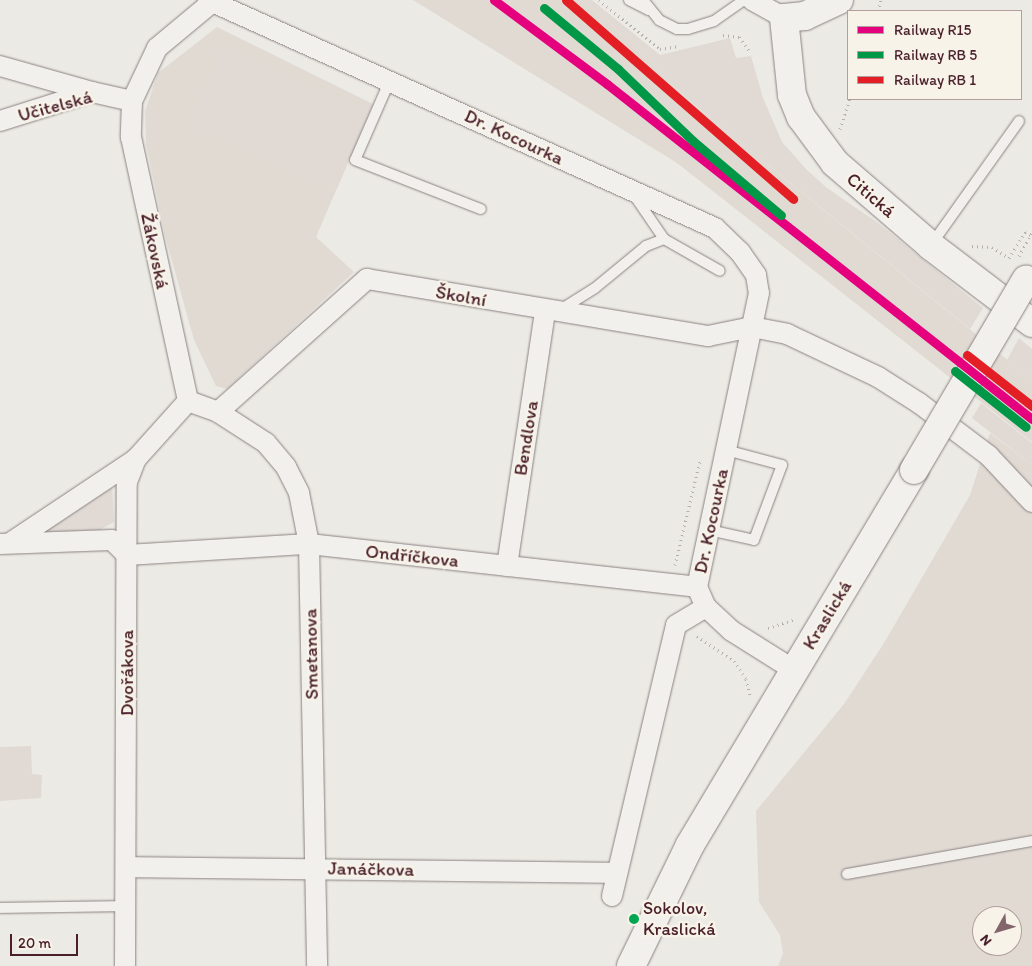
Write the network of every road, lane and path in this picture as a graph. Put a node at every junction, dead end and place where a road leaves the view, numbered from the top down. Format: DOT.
graph roads {
  1 [pos="629,0"];
  2 [pos="643,0"];
  3 [pos="744,0"];
  4 [pos="752,0"];
  5 [pos="839,0"];
  6 [pos="209,1"];
  7 [pos="650,10"];
  8 [pos="784,18"];
  9 [pos="0,66"];
  10 [pos="390,80"];
  11 [pos="92,92"];
  12 [pos="132,101"];
  13 [pos="0,121"];
  14 [pos="1019,121"];
  15 [pos="631,190"];
  16 [pos="481,209"];
  17 [pos="1031,234"];
  18 [pos="664,239"];
  19 [pos="931,246"];
  20 [pos="971,246"];
  21 [pos="1025,270"];
  22 [pos="720,271"];
  23 [pos="550,312"];
  24 [pos="1032,323"];
  25 [pos="752,327"];
  26 [pos="188,402"];
  27 [pos="218,412"];
  28 [pos="726,450"];
  29 [pos="700,458"];
  30 [pos="136,459"];
  31 [pos="1032,502"];
  32 [pos="709,530"];
  33 [pos="5,544"];
  34 [pos="309,544"];
  35 [pos="127,555"];
  36 [pos="506,566"];
  37 [pos="671,584"];
  38 [pos="697,587"];
  39 [pos="706,607"];
  40 [pos="681,622"];
  41 [pos="794,670"];
  42 [pos="748,705"];
  43 [pos="1032,841"];
  44 [pos="126,867"];
  45 [pos="315,869"];
  46 [pos="616,872"];
  47 [pos="847,874"];
  48 [pos="612,896"];
  49 [pos="125,906"];
  50 [pos="0,908"];
  51 [pos="125,966"];
  52 [pos="317,966"];
  53 [pos="631,966"];
  1 -- 7 [label="lane"];
  2 -- 7 [label="lane"];
  3 -- 7 [label="lane"];
  4 -- 8 [label="street"];
  5 -- 8 [label="street"];
  6 -- 10 [label="street, Dr. Kocourka"];
  6 -- 12 [label="street"];
  8 -- 19 [label="street, Citická"];
  9 -- 11 [label="street"];
  10 -- 15 [label="street, Dr. Kocourka"];
  10 -- 16 [label="lane"];
  11 -- 12 [label="street, Učitelská"];
  11 -- 13 [label="street, Učitelská"];
  12 -- 26 [label="street, Žákovská"];
  14 -- 19 [label="lane"];
  15 -- 18 [label="lane"];
  15 -- 25 [label="street, Dr. Kocourka"];
  17 -- 20 [label="path"];
  17 -- 21 [label="path"];
  18 -- 22 [label="lane"];
  18 -- 23 [label="lane"];
  19 -- 24 [label="street, Citická"];
  21 -- 41 [label="street, Kraslická, bridge"];
  23 -- 25 [label="street, Školní"];
  23 -- 27 [label="street, Školní"];
  23 -- 36 [label="street, Bendlova"];
  25 -- 28 [label="street, Dr. Kocourka"];
  25 -- 31 [label="street"];
  26 -- 27 [label="street, Smetanova"];
  26 -- 30 [label="street, Dvořákova"];
  27 -- 34 [label="street, Smetanova"];
  28 -- 32 [label="street, Dr. Kocourka"];
  28 -- 32 [label="lane"];
  29 -- 37 [label="path"];
  30 -- 33 [label="street"];
  30 -- 35 [label="street, Dvořákova"];
  32 -- 38 [label="street, Dr. Kocourka"];
  33 -- 35 [label="street"];
  34 -- 35 [label="street, Ondříčkova"];
  34 -- 36 [label="street, Ondříčkova"];
  34 -- 45 [label="street, Smetanova"];
  35 -- 44 [label="street, Dvořákova"];
  36 -- 37 [label="street, Ondříčkova"];
  37 -- 38 [label="street, Ondříčkova"];
  38 -- 39 [label="street, Dr. Kocourka"];
  39 -- 40 [label="street"];
  39 -- 41 [label="street, Dr. Kocourka"];
  40 -- 42 [label="path"];
  40 -- 46 [label="street"];
  41 -- 53 [label="street, Kraslická"];
  43 -- 47 [label="lane"];
  44 -- 45 [label="street, Janáčkova"];
  44 -- 49 [label="street, Dvořákova"];
  45 -- 46 [label="street, Janáčkova"];
  45 -- 52 [label="street, Smetanova"];
  46 -- 48 [label="street"];
  49 -- 50 [label="lane"];
  49 -- 51 [label="street, Dvořákova"];
}
